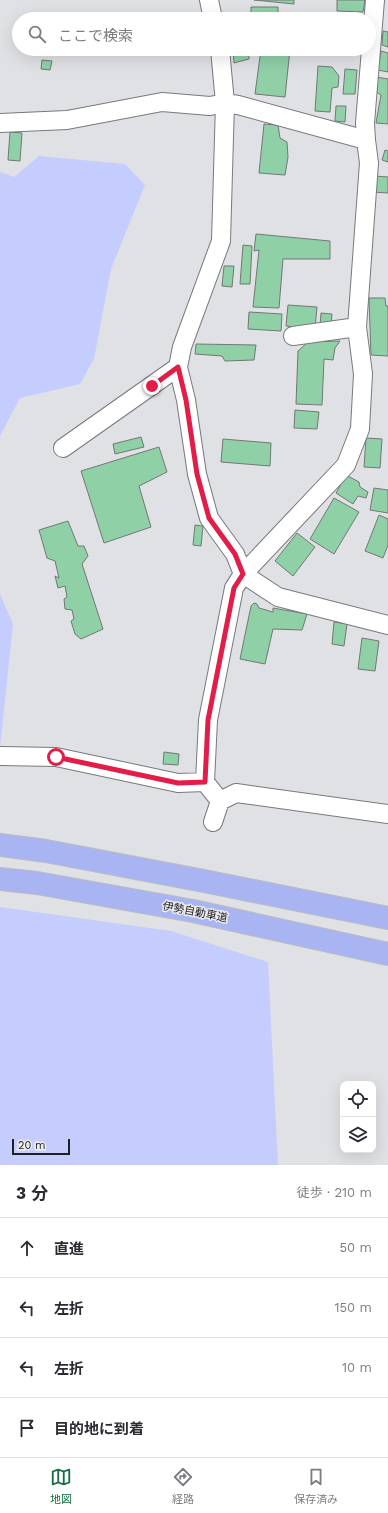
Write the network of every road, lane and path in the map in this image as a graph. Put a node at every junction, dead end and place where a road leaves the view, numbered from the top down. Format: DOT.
graph roads {
  1 [pos="209,0"];
  2 [pos="375,0"];
  3 [pos="212,12"];
  4 [pos="374,12"];
  5 [pos="221,56"];
  6 [pos="370,56"];
  7 [pos="225,102"];
  8 [pos="0,123"];
  9 [pos="366,140"];
  10 [pos="357,327"];
  11 [pos="292,336"];
  12 [pos="178,367"];
  13 [pos="63,448"];
  14 [pos="243,574"];
  15 [pos="388,625"];
  16 [pos="0,756"];
  17 [pos="205,782"];
  18 [pos="220,801"];
  19 [pos="388,814"];
  20 [pos="213,822"];
  21 [pos="0,845"];
  22 [pos="0,879"];
  23 [pos="388,918"];
  24 [pos="388,954"];
  1 -- 3 [label="street"];
  2 -- 4 [label="street"];
  5 -- 7 [label="street"];
  6 -- 9 [label="street"];
  7 -- 8 [label="street"];
  7 -- 9 [label="street"];
  7 -- 12 [label="street"];
  9 -- 10 [label="street"];
  10 -- 11 [label="street"];
  10 -- 14 [label="street"];
  12 -- 13 [label="street"];
  12 -- 14 [label="street"];
  14 -- 15 [label="street"];
  14 -- 17 [label="street"];
  16 -- 17 [label="street"];
  17 -- 18 [label="street"];
  18 -- 19 [label="street"];
  18 -- 20 [label="street"];
  21 -- 23 [label="highway"];
  22 -- 24 [label="highway, 伊勢自動車道"];
}
